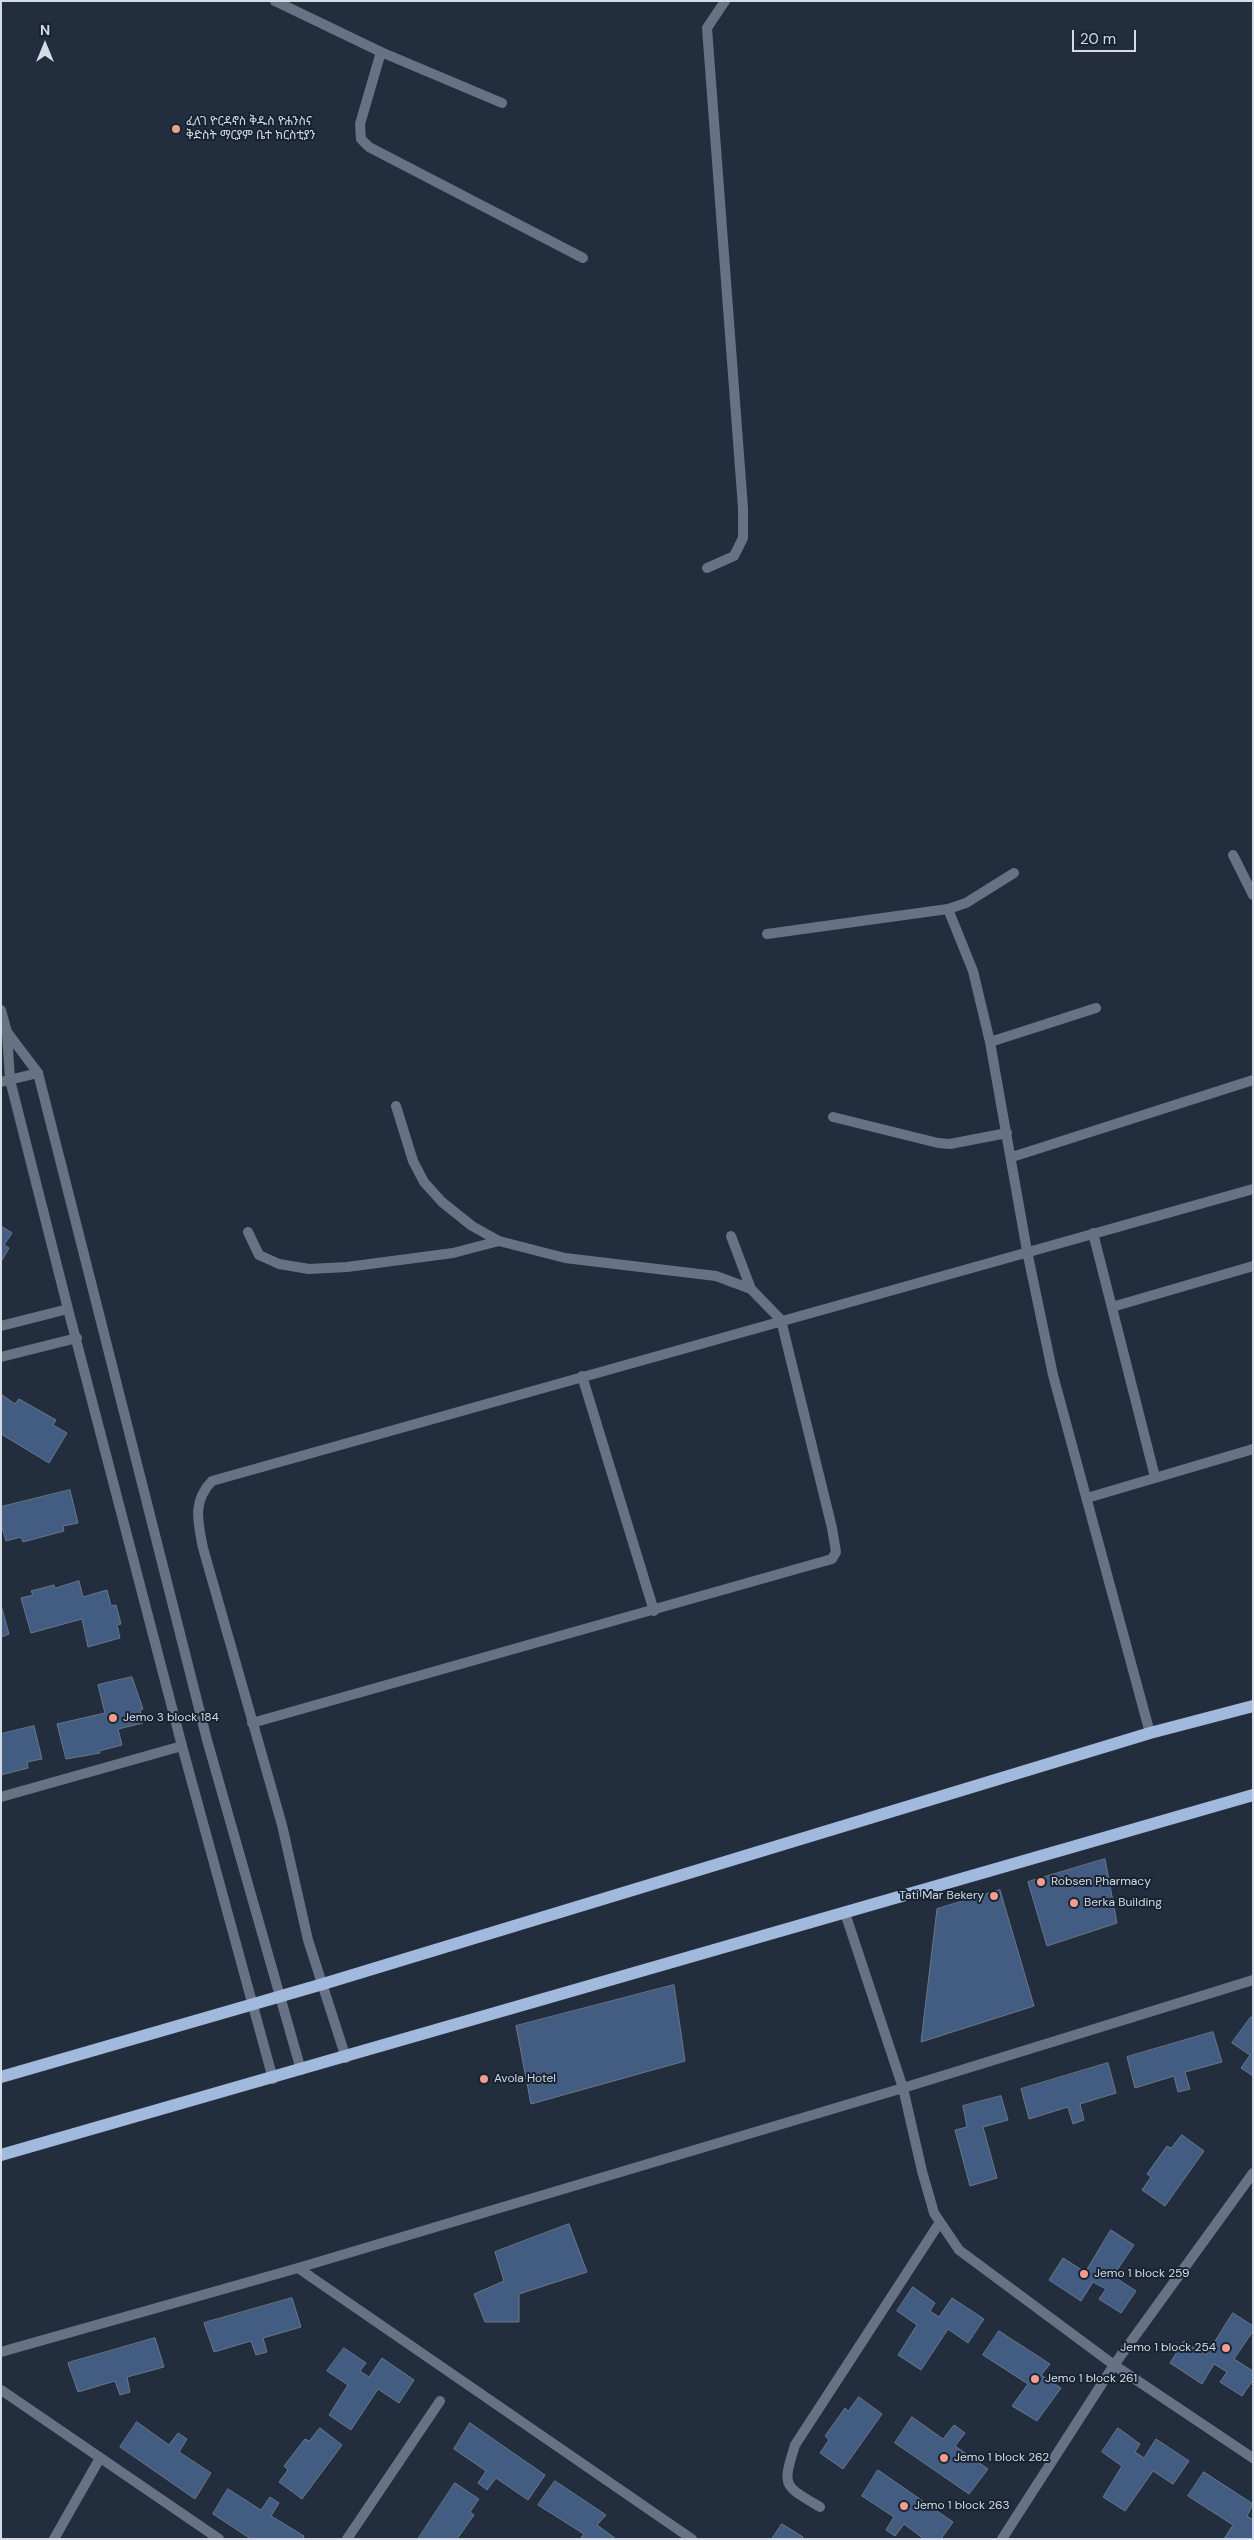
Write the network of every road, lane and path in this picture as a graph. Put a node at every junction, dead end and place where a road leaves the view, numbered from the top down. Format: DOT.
graph roads {
  1 [pos="275,1"];
  2 [pos="725,1"];
  3 [pos="381,52"];
  4 [pos="502,103"];
  5 [pos="584,258"];
  6 [pos="707,568"];
  7 [pos="1233,855"];
  8 [pos="1014,873"];
  9 [pos="1253,895"];
  10 [pos="948,909"];
  11 [pos="767,934"];
  12 [pos="1096,1008"];
  13 [pos="1,1010"];
  14 [pos="7,1032"];
  15 [pos="990,1042"];
  16 [pos="38,1073"];
  17 [pos="1253,1080"];
  18 [pos="6,1081"];
  19 [pos="396,1106"];
  20 [pos="834,1117"];
  21 [pos="1007,1133"];
  22 [pos="1012,1157"];
  23 [pos="1253,1189"];
  24 [pos="248,1232"];
  25 [pos="1093,1233"];
  26 [pos="731,1236"];
  27 [pos="498,1241"];
  28 [pos="1027,1251"];
  29 [pos="1253,1266"];
  30 [pos="751,1289"];
  31 [pos="1112,1307"];
  32 [pos="68,1309"];
  33 [pos="781,1320"];
  34 [pos="1,1326"];
  35 [pos="77,1338"];
  36 [pos="1,1357"];
  37 [pos="582,1376"];
  38 [pos="1253,1449"];
  39 [pos="1155,1477"];
  40 [pos="1087,1498"];
  41 [pos="654,1611"];
  42 [pos="1253,1706"];
  43 [pos="252,1723"];
  44 [pos="1150,1733"];
  45 [pos="182,1746"];
  46 [pos="1253,1795"];
  47 [pos="1,1797"];
  48 [pos="845,1913"];
  49 [pos="1253,1980"];
  50 [pos="323,1984"];
  51 [pos="279,1996"];
  52 [pos="252,2004"];
  53 [pos="346,2058"];
  54 [pos="301,2070"];
  55 [pos="1,2077"];
  56 [pos="273,2079"];
  57 [pos="903,2088"];
  58 [pos="1,2155"];
  59 [pos="1253,2173"];
  60 [pos="940,2222"];
  61 [pos="298,2268"];
  62 [pos="1,2352"];
  63 [pos="1114,2365"];
  64 [pos="1,2390"];
  65 [pos="440,2401"];
  66 [pos="100,2458"];
  67 [pos="1253,2458"];
  68 [pos="820,2507"];
  69 [pos="54,2539"];
  70 [pos="219,2539"];
  71 [pos="348,2539"];
  72 [pos="692,2539"];
  73 [pos="1002,2539"];
  1 -- 3 [label="street"];
  2 -- 6 [label="street"];
  3 -- 4 [label="street"];
  3 -- 5 [label="street"];
  7 -- 9 [label="street"];
  8 -- 10 [label="street"];
  10 -- 11 [label="street"];
  10 -- 15 [label="street"];
  12 -- 15 [label="street"];
  13 -- 14 [label="street"];
  14 -- 16 [label="street"];
  14 -- 18 [label="street"];
  15 -- 21 [label="street"];
  16 -- 18 [label="street"];
  16 -- 51 [label="street"];
  17 -- 22 [label="street"];
  18 -- 32 [label="street"];
  19 -- 27 [label="street"];
  20 -- 21 [label="street"];
  21 -- 22 [label="street"];
  22 -- 28 [label="street"];
  23 -- 25 [label="street"];
  24 -- 27 [label="street"];
  25 -- 28 [label="street"];
  25 -- 31 [label="street"];
  26 -- 30 [label="street"];
  27 -- 30 [label="street"];
  28 -- 33 [label="street"];
  28 -- 40 [label="street"];
  29 -- 31 [label="street"];
  30 -- 33 [label="street"];
  31 -- 39 [label="street"];
  32 -- 34 [label="street"];
  32 -- 35 [label="street"];
  33 -- 37 [label="street"];
  33 -- 41 [label="street"];
  35 -- 36 [label="street"];
  35 -- 45 [label="street"];
  37 -- 41 [label="street"];
  37 -- 43 [label="street"];
  38 -- 39 [label="street"];
  39 -- 40 [label="street"];
  40 -- 44 [label="street"];
  41 -- 43 [label="street"];
  42 -- 44 [label="main road"];
  43 -- 50 [label="street"];
  44 -- 50 [label="main road"];
  45 -- 47 [label="street"];
  45 -- 52 [label="street"];
  46 -- 48 [label="main road"];
  48 -- 53 [label="main road"];
  48 -- 57 [label="street"];
  49 -- 57 [label="street"];
  50 -- 51 [label="main road"];
  50 -- 53 [label="street"];
  51 -- 52 [label="main road"];
  51 -- 54 [label="street"];
  52 -- 55 [label="main road"];
  52 -- 56 [label="street"];
  53 -- 54 [label="main road"];
  54 -- 56 [label="main road"];
  56 -- 58 [label="main road"];
  57 -- 60 [label="street"];
  57 -- 61 [label="street"];
  59 -- 63 [label="street"];
  60 -- 63 [label="street"];
  60 -- 68 [label="street"];
  61 -- 62 [label="street"];
  61 -- 72 [label="street"];
  63 -- 67 [label="street"];
  63 -- 73 [label="street"];
  64 -- 66 [label="street"];
  65 -- 71 [label="street"];
  66 -- 69 [label="street"];
  66 -- 70 [label="street"];
}
